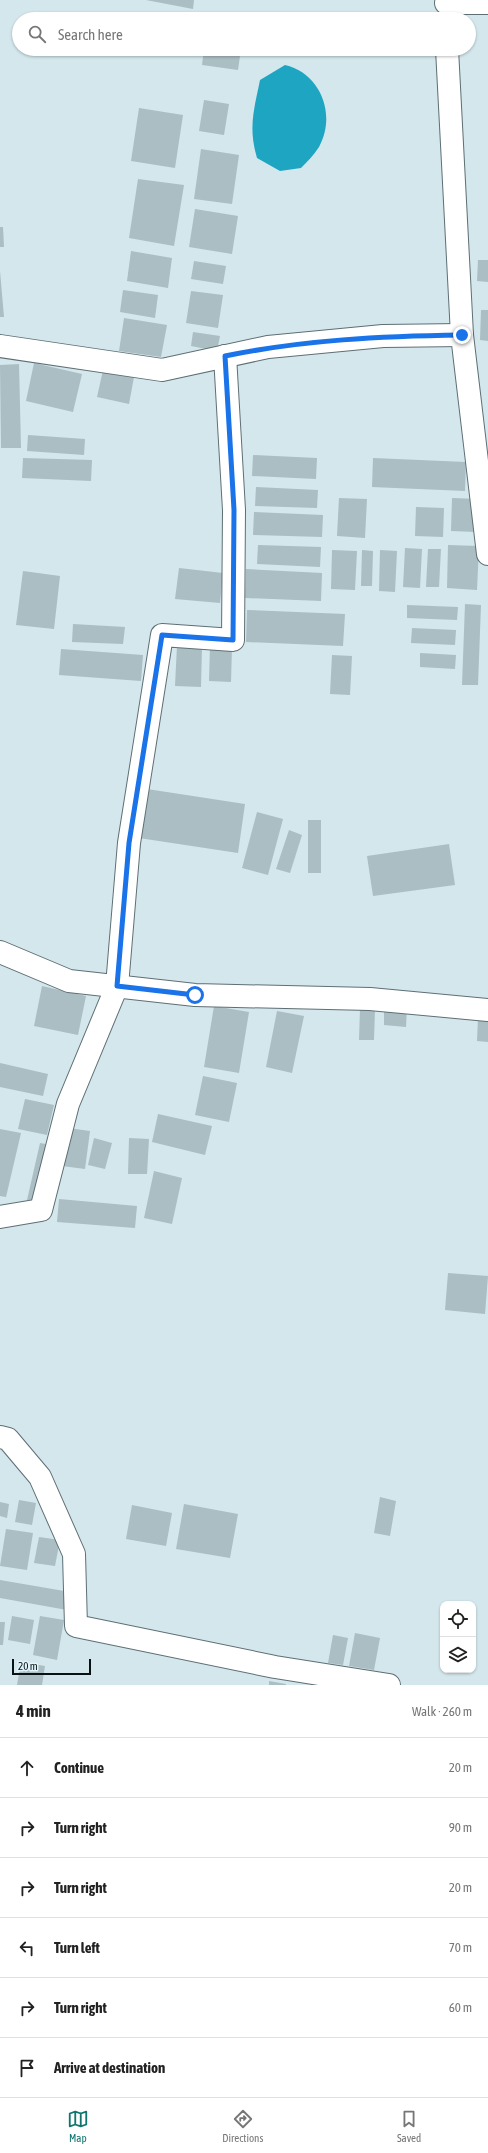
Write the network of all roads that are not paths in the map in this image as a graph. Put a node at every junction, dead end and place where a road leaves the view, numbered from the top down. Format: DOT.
graph roads {
  1 [pos="488,3"];
  2 [pos="446,7"];
  3 [pos="447,56"];
  4 [pos="462,335"];
  5 [pos="0,346"];
  6 [pos="225,356"];
  7 [pos="488,554"];
  8 [pos="0,952"];
  9 [pos="117,986"];
  10 [pos="488,1010"];
  11 [pos="0,1217"];
  12 [pos="0,1437"];
  13 [pos="389,1685"];
  1 -- 2 [label="street"];
  3 -- 4 [label="street"];
  4 -- 6 [label="street"];
  4 -- 7 [label="street"];
  5 -- 6 [label="street"];
  6 -- 9 [label="street"];
  8 -- 9 [label="street"];
  9 -- 10 [label="street"];
  9 -- 11 [label="street"];
  12 -- 13 [label="street"];
}
